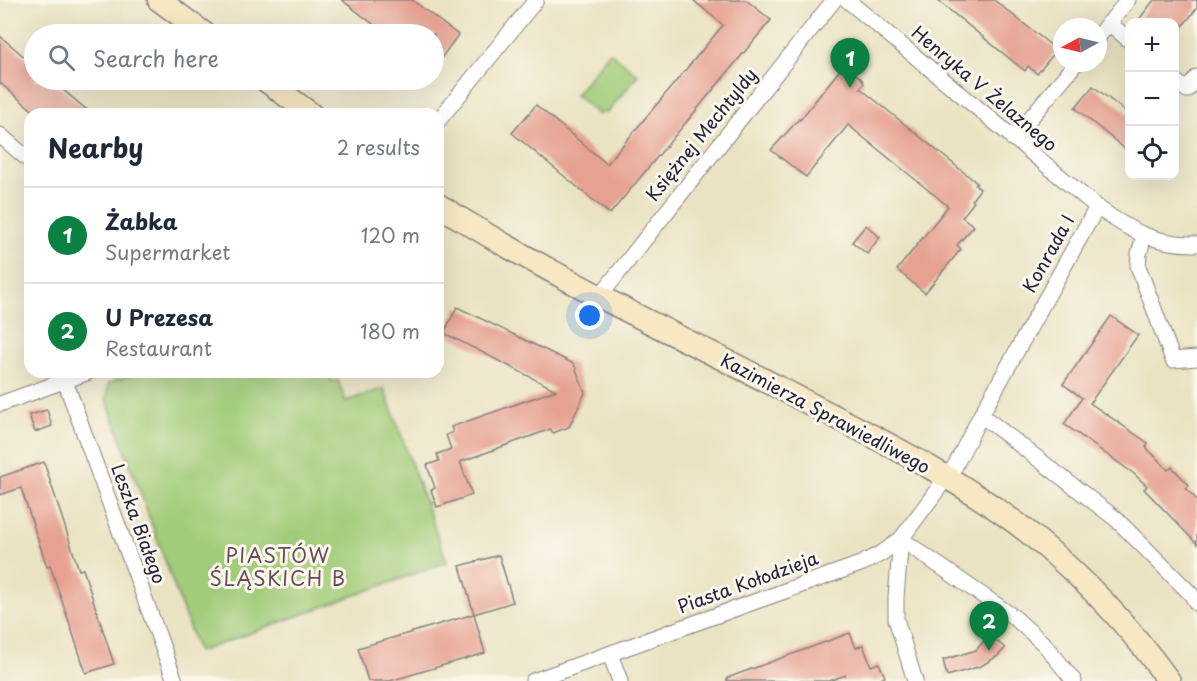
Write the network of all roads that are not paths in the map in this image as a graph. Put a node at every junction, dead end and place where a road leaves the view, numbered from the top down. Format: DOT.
graph roads {
  1 [pos="159,0"];
  2 [pos="536,0"];
  3 [pos="834,0"];
  4 [pos="847,0"];
  5 [pos="1128,0"];
  6 [pos="1109,23"];
  7 [pos="192,24"];
  8 [pos="1107,26"];
  9 [pos="1125,37"];
  10 [pos="1069,72"];
  11 [pos="1197,77"];
  12 [pos="1179,84"];
  13 [pos="279,90"];
  14 [pos="303,108"];
  15 [pos="444,114"];
  16 [pos="0,135"];
  17 [pos="1013,139"];
  18 [pos="24,156"];
  19 [pos="1097,207"];
  20 [pos="444,209"];
  21 [pos="1144,236"];
  22 [pos="1197,244"];
  23 [pos="600,296"];
  24 [pos="1197,358"];
  25 [pos="72,378"];
  26 [pos="64,381"];
  27 [pos="0,404"];
  28 [pos="981,415"];
  29 [pos="946,478"];
  30 [pos="901,539"];
  31 [pos="1197,604"];
  32 [pos="610,654"];
  33 [pos="175,681"];
  34 [pos="532,681"];
  35 [pos="620,681"];
  36 [pos="915,681"];
  37 [pos="1074,681"];
  38 [pos="1169,681"];
  1 -- 7 [label="street"];
  2 -- 15 [label="street"];
  3 -- 23 [label="street, Księżnej Mechtyldy"];
  4 -- 17 [label="street, Henryka V Żelaznego"];
  5 -- 6 [label="street"];
  6 -- 8 [label="street"];
  6 -- 9 [label="street"];
  10 -- 17 [label="street"];
  11 -- 12 [label="street"];
  13 -- 14 [label="street"];
  16 -- 18 [label="street"];
  17 -- 19 [label="street, Henryka V Żelaznego"];
  19 -- 21 [label="street, Konrada I"];
  19 -- 28 [label="street, Konrada I"];
  20 -- 23 [label="street, Kazimierza Sprawiedliwego"];
  21 -- 22 [label="street, Konrada I"];
  21 -- 24 [label="street"];
  23 -- 29 [label="street, Kazimierza Sprawiedliwego"];
  25 -- 26 [label="street"];
  26 -- 27 [label="street"];
  26 -- 33 [label="street, Leszka Białego"];
  28 -- 29 [label="street, Konrada I"];
  28 -- 31 [label="street"];
  29 -- 30 [label="street, Piasta Kołodzieja"];
  29 -- 38 [label="street, Kazimierza Sprawiedliwego"];
  30 -- 32 [label="street, Piasta Kołodzieja"];
  30 -- 36 [label="street"];
  30 -- 37 [label="street"];
  32 -- 34 [label="street, Piasta Kołodzieja"];
  32 -- 35 [label="street"];
}
